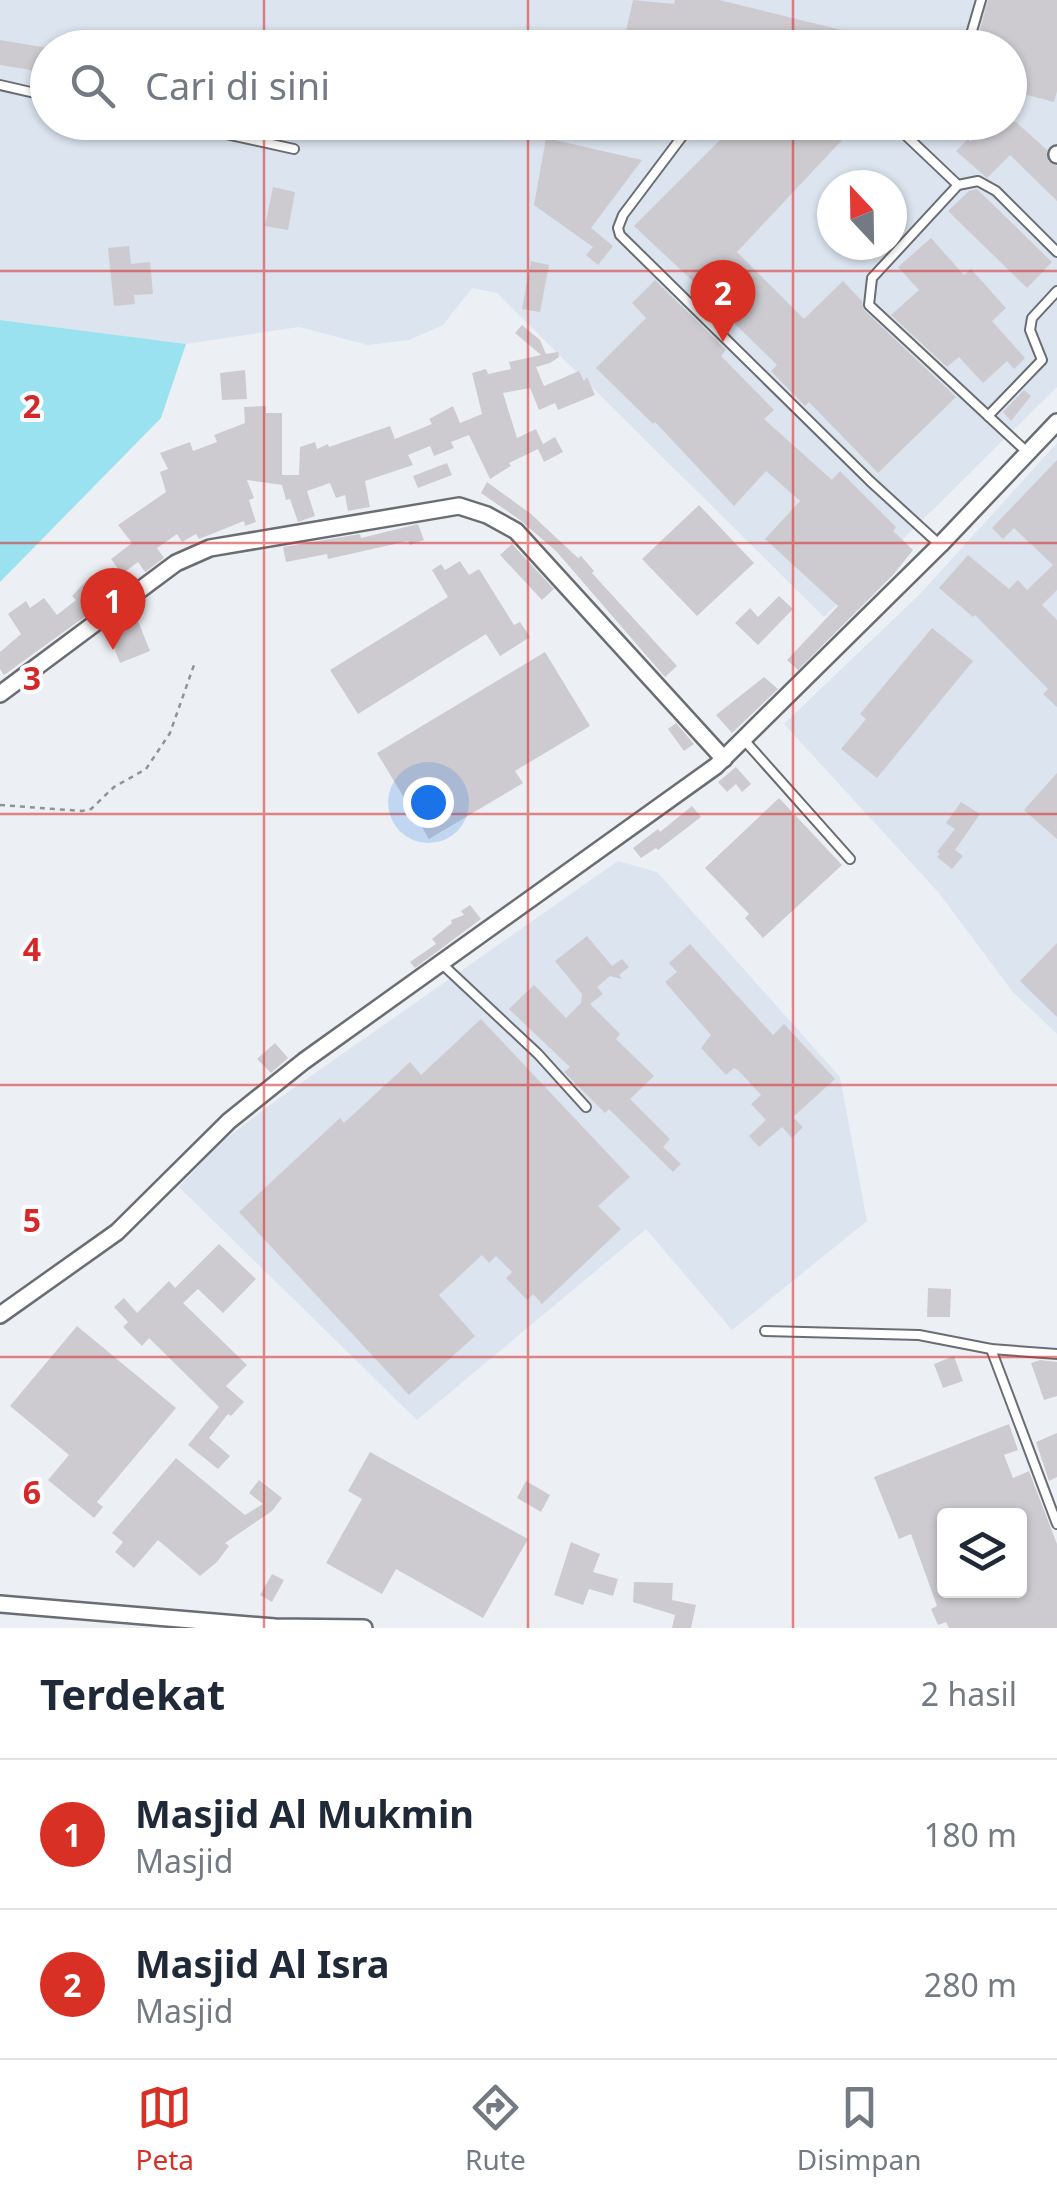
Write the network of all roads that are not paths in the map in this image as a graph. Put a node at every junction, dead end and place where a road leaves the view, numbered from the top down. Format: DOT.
graph roads {
  1 [pos="980,0"];
  2 [pos="972,30"];
  3 [pos="0,85"];
  4 [pos="30,92"];
  5 [pos="253,140"];
  6 [pos="679,140"];
  7 [pos="910,140"];
  8 [pos="294,149"];
  9 [pos="958,186"];
  10 [pos="1057,252"];
  11 [pos="1057,291"];
  12 [pos="988,416"];
  13 [pos="1057,422"];
  14 [pos="1028,453"];
  15 [pos="940,545"];
  16 [pos="0,694"];
  17 [pos="745,741"];
  18 [pos="724,759"];
  19 [pos="850,859"];
  20 [pos="442,964"];
  21 [pos="586,1107"];
  22 [pos="0,1315"];
  23 [pos="766,1331"];
  24 [pos="990,1348"];
  25 [pos="1057,1354"];
  26 [pos="1057,1524"];
  27 [pos="0,1604"];
  28 [pos="364,1628"];
  1 -- 2 [label="lane"];
  3 -- 4 [label="lane"];
  5 -- 8 [label="lane"];
  6 -- 15 [label="lane"];
  7 -- 9 [label="lane"];
  9 -- 10 [label="lane"];
  9 -- 12 [label="lane"];
  11 -- 12 [label="lane"];
  12 -- 14 [label="lane"];
  13 -- 14 [label="street"];
  14 -- 15 [label="street"];
  15 -- 17 [label="street"];
  16 -- 18 [label="street"];
  17 -- 18 [label="street"];
  17 -- 19 [label="lane"];
  18 -- 20 [label="street"];
  20 -- 21 [label="lane"];
  20 -- 22 [label="street"];
  23 -- 24 [label="lane"];
  24 -- 25 [label="lane"];
  24 -- 26 [label="lane"];
  27 -- 28 [label="street"];
}
